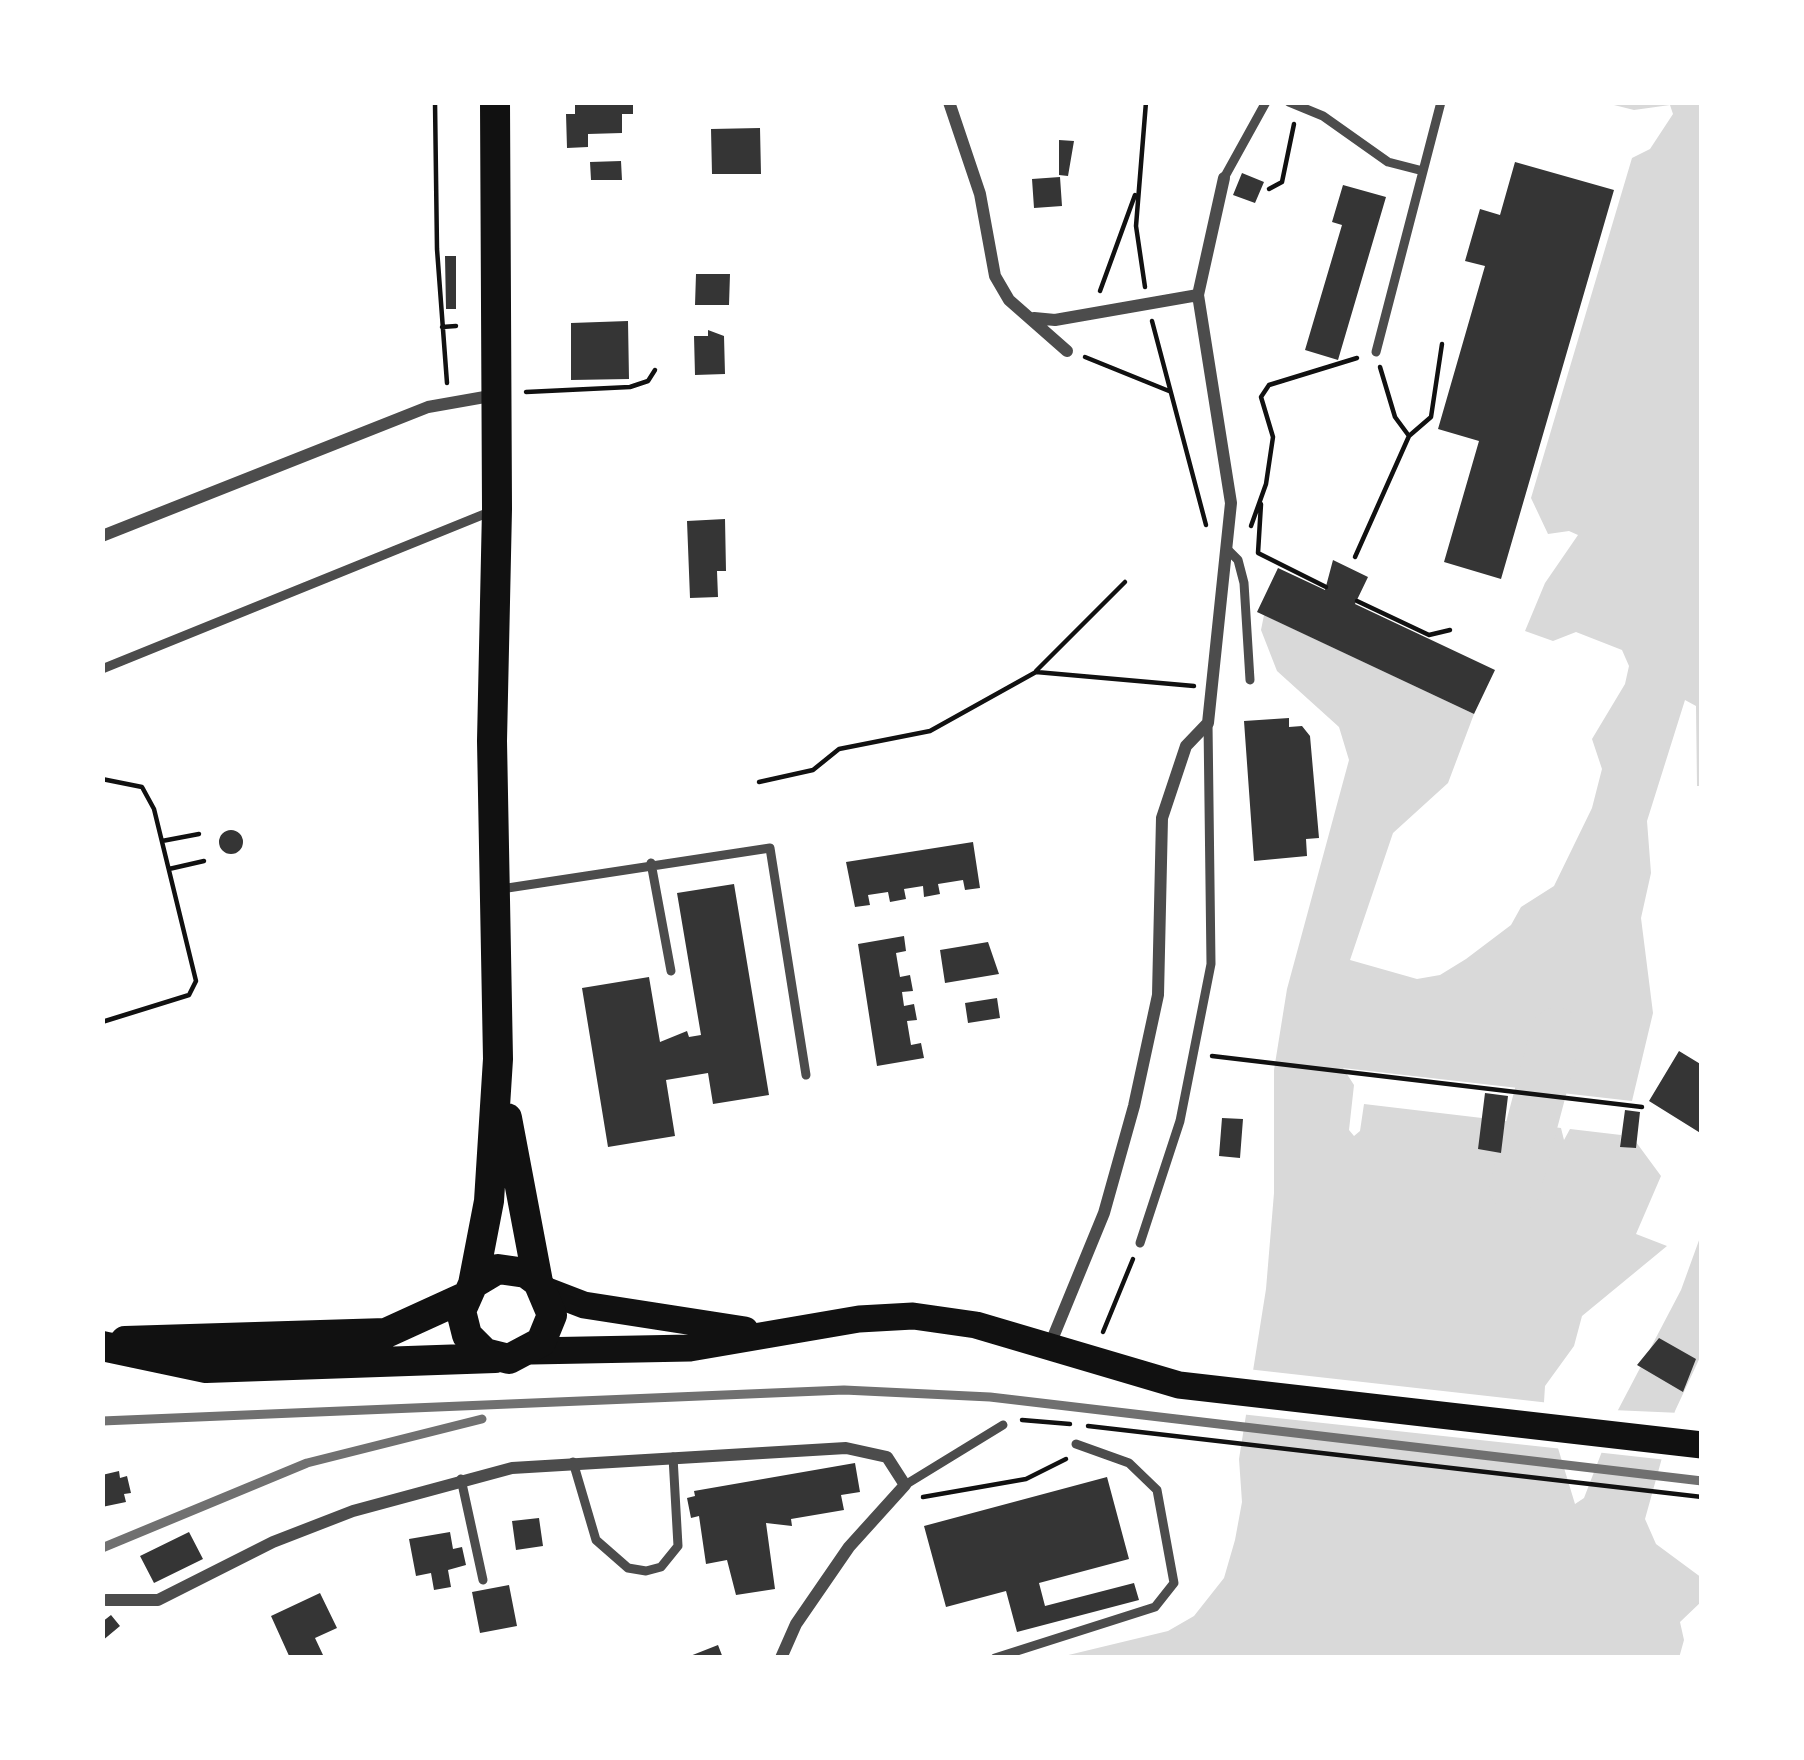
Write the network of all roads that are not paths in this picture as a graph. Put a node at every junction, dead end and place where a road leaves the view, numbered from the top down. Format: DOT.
graph roads {
  1 [pos="495,102"];
  2 [pos="949,102"];
  3 [pos="1266,102"];
  4 [pos="1441,102"];
  5 [pos="1293,104"];
  6 [pos="1423,171"];
  7 [pos="1224,178"];
  8 [pos="1198,296"];
  9 [pos="1033,318"];
  10 [pos="1067,351"];
  11 [pos="1376,352"];
  12 [pos="506,395"];
  13 [pos="497,509"];
  14 [pos="102,536"];
  15 [pos="1233,555"];
  16 [pos="102,669"];
  17 [pos="1250,680"];
  18 [pos="1208,723"];
  19 [pos="651,863"];
  20 [pos="496,890"];
  21 [pos="671,971"];
  22 [pos="498,1059"];
  23 [pos="806,1075"];
  24 [pos="1140,1243"];
  25 [pos="542,1286"];
  26 [pos="469,1290"];
  27 [pos="766,1334"];
  28 [pos="102,1344"];
  29 [pos="1049,1348"];
  30 [pos="532,1351"];
  31 [pos="496,1358"];
  32 [pos="1003,1425"];
  33 [pos="1076,1444"];
  34 [pos="1702,1444"];
  35 [pos="673,1457"];
  36 [pos="573,1462"];
  37 [pos="461,1479"];
  38 [pos="905,1485"];
  39 [pos="483,1580"];
  40 [pos="106,1600"];
  41 [pos="781,1658"];
  42 [pos="995,1658"];
  1 -- 12 [label="highway"];
  2 -- 9 [label="street"];
  3 -- 7 [label="lane"];
  4 -- 6 [label="lane"];
  5 -- 6 [label="lane"];
  6 -- 11 [label="lane"];
  7 -- 8 [label="street"];
  8 -- 9 [label="street"];
  8 -- 15 [label="street"];
  9 -- 10 [label="street"];
  12 -- 13 [label="highway"];
  12 -- 14 [label="street"];
  13 -- 16 [label="lane"];
  13 -- 20 [label="highway"];
  15 -- 17 [label="lane"];
  15 -- 18 [label="street"];
  18 -- 24 [label="lane"];
  18 -- 29 [label="street"];
  19 -- 20 [label="lane"];
  19 -- 21 [label="lane"];
  19 -- 23 [label="lane"];
  20 -- 22 [label="highway"];
  22 -- 25 [label="highway"];
  22 -- 26 [label="highway"];
  25 -- 26 [label="highway"];
  25 -- 27 [label="main road"];
  25 -- 30 [label="highway"];
  26 -- 28 [label="highway"];
  26 -- 31 [label="highway"];
  27 -- 29 [label="main road"];
  27 -- 30 [label="main road"];
  28 -- 31 [label="highway"];
  29 -- 34 [label="main road"];
  30 -- 31 [label="highway"];
  32 -- 38 [label="lane"];
  33 -- 42 [label="lane"];
  35 -- 36 [label="street"];
  35 -- 36 [label="lane"];
  35 -- 38 [label="street"];
  36 -- 37 [label="street"];
  37 -- 39 [label="lane"];
  37 -- 40 [label="street"];
  38 -- 41 [label="street"];
}
